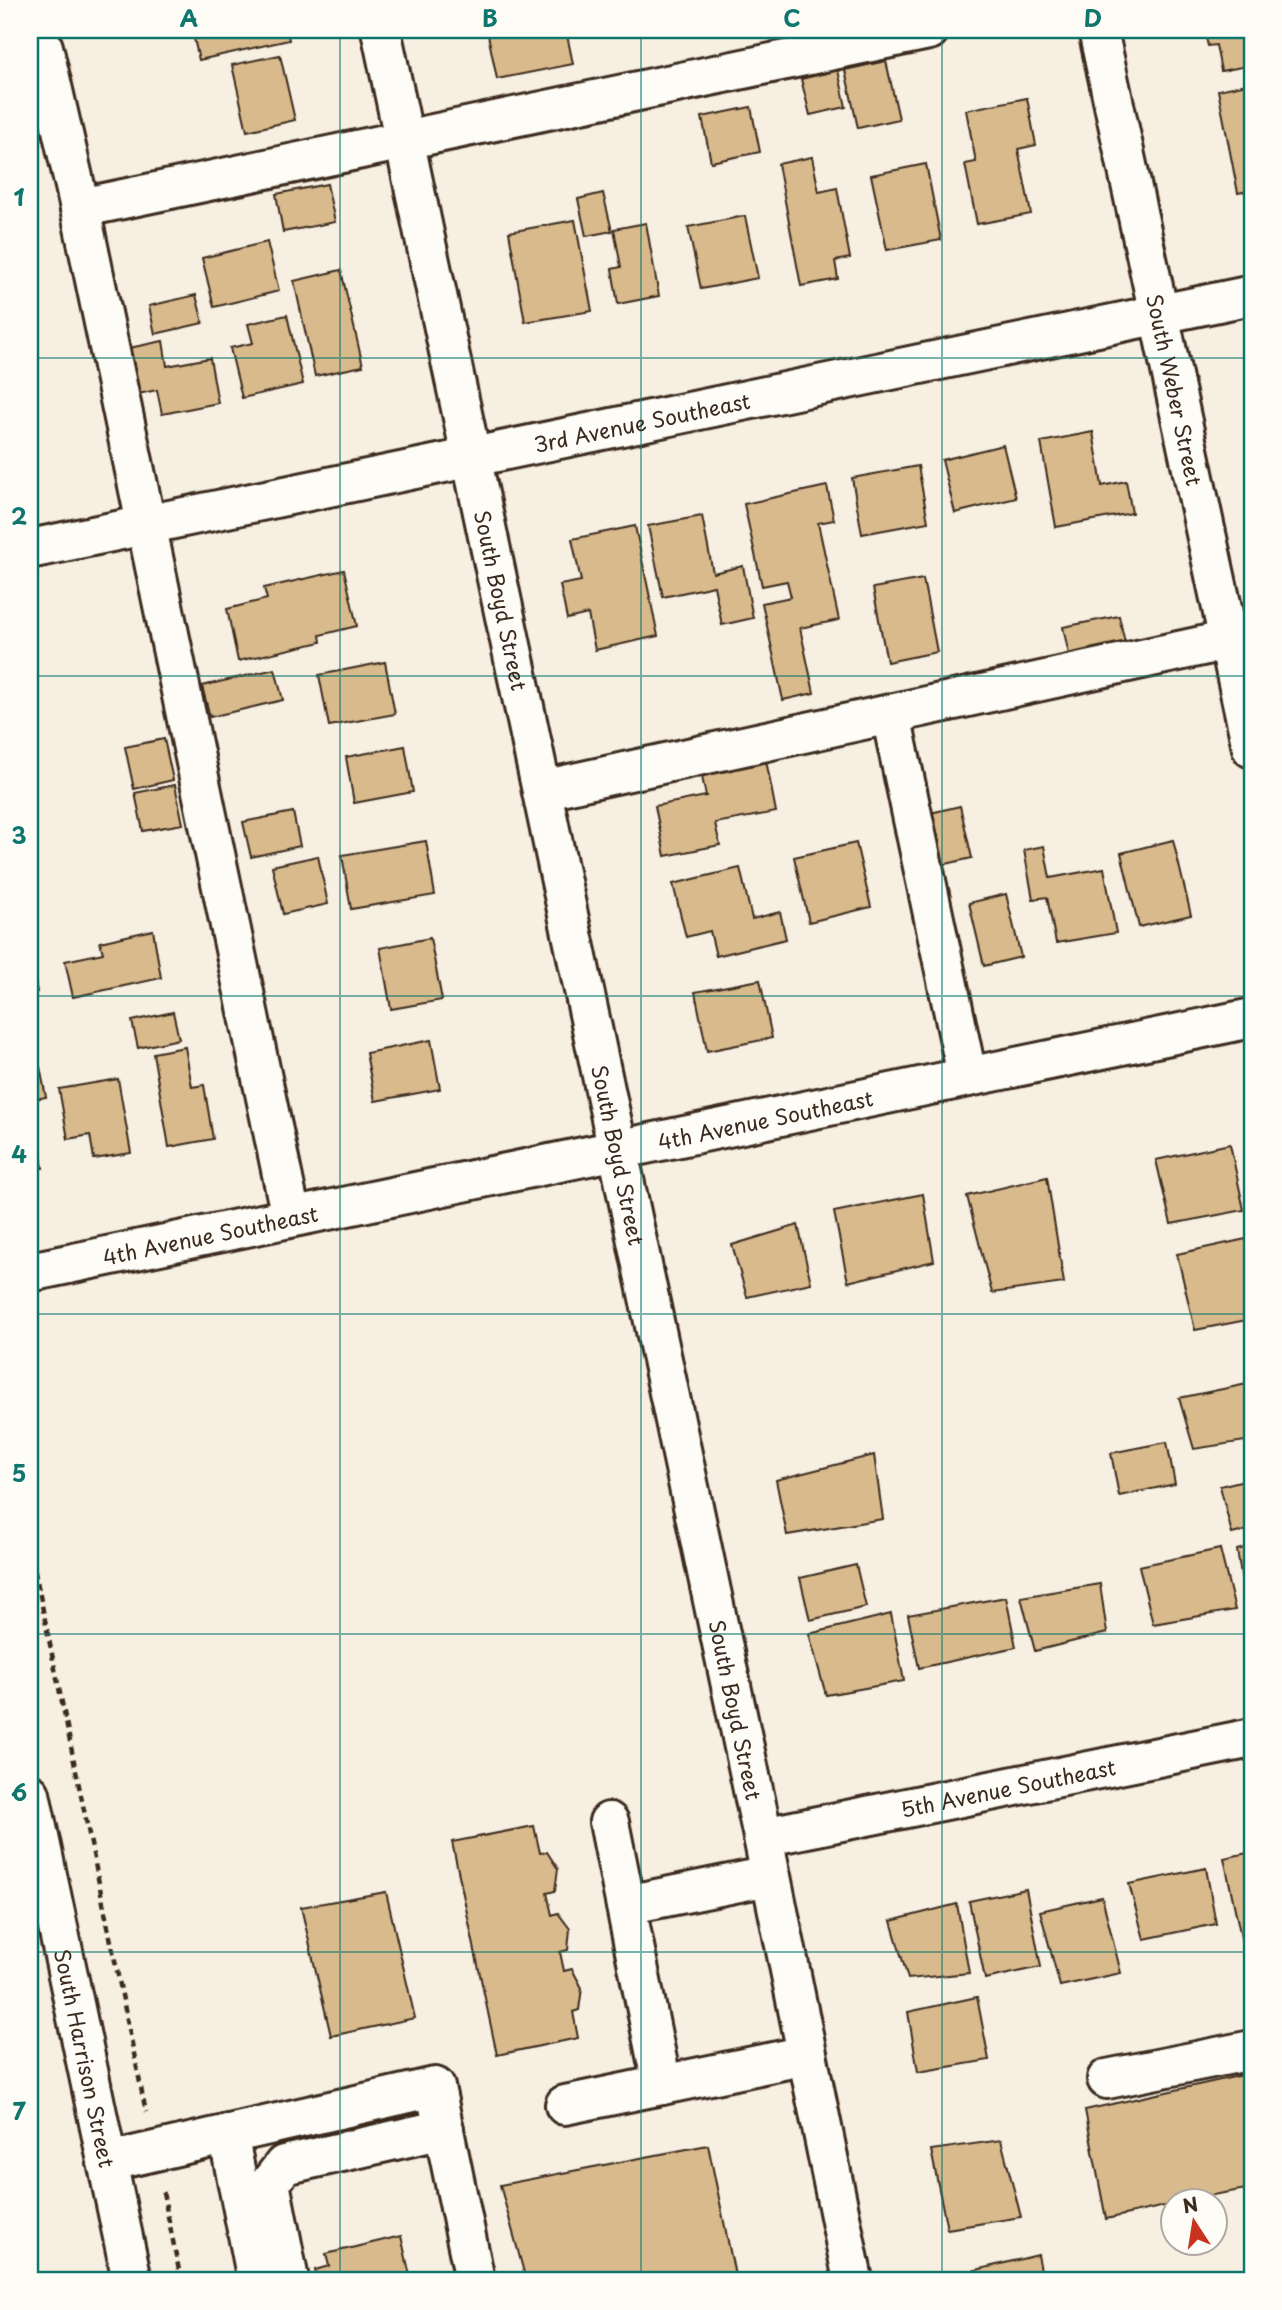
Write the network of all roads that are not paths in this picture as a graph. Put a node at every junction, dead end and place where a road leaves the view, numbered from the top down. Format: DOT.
graph roads {
  1 [pos="382,30"];
  2 [pos="929,30"];
  3 [pos="1098,30"];
  4 [pos="43,47"];
  5 [pos="405,139"];
  6 [pos="80,208"];
  7 [pos="1252,295"];
  8 [pos="1158,314"];
  9 [pos="471,459"];
  10 [pos="146,525"];
  11 [pos="30,549"];
  12 [pos="1241,638"];
  13 [pos="891,715"];
  14 [pos="1252,748"];
  15 [pos="542,789"];
  16 [pos="1252,1018"];
  17 [pos="967,1075"];
  18 [pos="617,1148"];
  19 [pos="291,1217"];
  20 [pos="30,1272"];
  21 [pos="1252,1738"];
  22 [pos="30,1794"];
  23 [pos="609,1822"];
  24 [pos="763,1837"];
  25 [pos="769,1876"];
  26 [pos="626,1905"];
  27 [pos="1252,2050"];
  28 [pos="807,2055"];
  29 [pos="1107,2079"];
  30 [pos="662,2085"];
  31 [pos="565,2105"];
  32 [pos="444,2129"];
  33 [pos="228,2134"];
  34 [pos="107,2162"];
  35 [pos="132,2280"];
  36 [pos="257,2280"];
  37 [pos="289,2280"];
  38 [pos="475,2280"];
  39 [pos="853,2280"];
  1 -- 5 [label="street, South Boyd Street"];
  2 -- 5 [label="street"];
  3 -- 8 [label="street, South Weber Street"];
  4 -- 6 [label="street"];
  5 -- 6 [label="street"];
  5 -- 9 [label="street, South Boyd Street"];
  6 -- 10 [label="street"];
  7 -- 8 [label="street, 3rd Avenue Southeast"];
  8 -- 9 [label="street, 3rd Avenue Southeast"];
  8 -- 12 [label="street, South Weber Street"];
  9 -- 10 [label="street, 3rd Avenue Southeast"];
  9 -- 15 [label="street, South Boyd Street"];
  10 -- 11 [label="street, 3rd Avenue Southeast"];
  10 -- 19 [label="street"];
  12 -- 13 [label="street"];
  12 -- 14 [label="street, South Weber Street"];
  13 -- 15 [label="street"];
  13 -- 17 [label="street"];
  15 -- 18 [label="street, South Boyd Street"];
  16 -- 17 [label="street, 4th Avenue Southeast"];
  17 -- 18 [label="street, 4th Avenue Southeast"];
  18 -- 19 [label="street, 4th Avenue Southeast"];
  18 -- 24 [label="street, South Boyd Street"];
  19 -- 20 [label="street, 4th Avenue Southeast"];
  21 -- 24 [label="street, 5th Avenue Southeast"];
  22 -- 34 [label="street, South Harrison Street"];
  23 -- 26 [label="street"];
  24 -- 25 [label="street, South Boyd Street"];
  25 -- 26 [label="street"];
  25 -- 28 [label="street, South Boyd Street"];
  26 -- 30 [label="street"];
  27 -- 29 [label="street"];
  28 -- 30 [label="street"];
  28 -- 39 [label="street, South Boyd Street"];
  30 -- 31 [label="street"];
  32 -- 33 [label="street"];
  32 -- 37 [label="street"];
  32 -- 38 [label="street"];
  33 -- 34 [label="street"];
  33 -- 36 [label="street"];
  34 -- 35 [label="street, South Harrison Street"];
}
